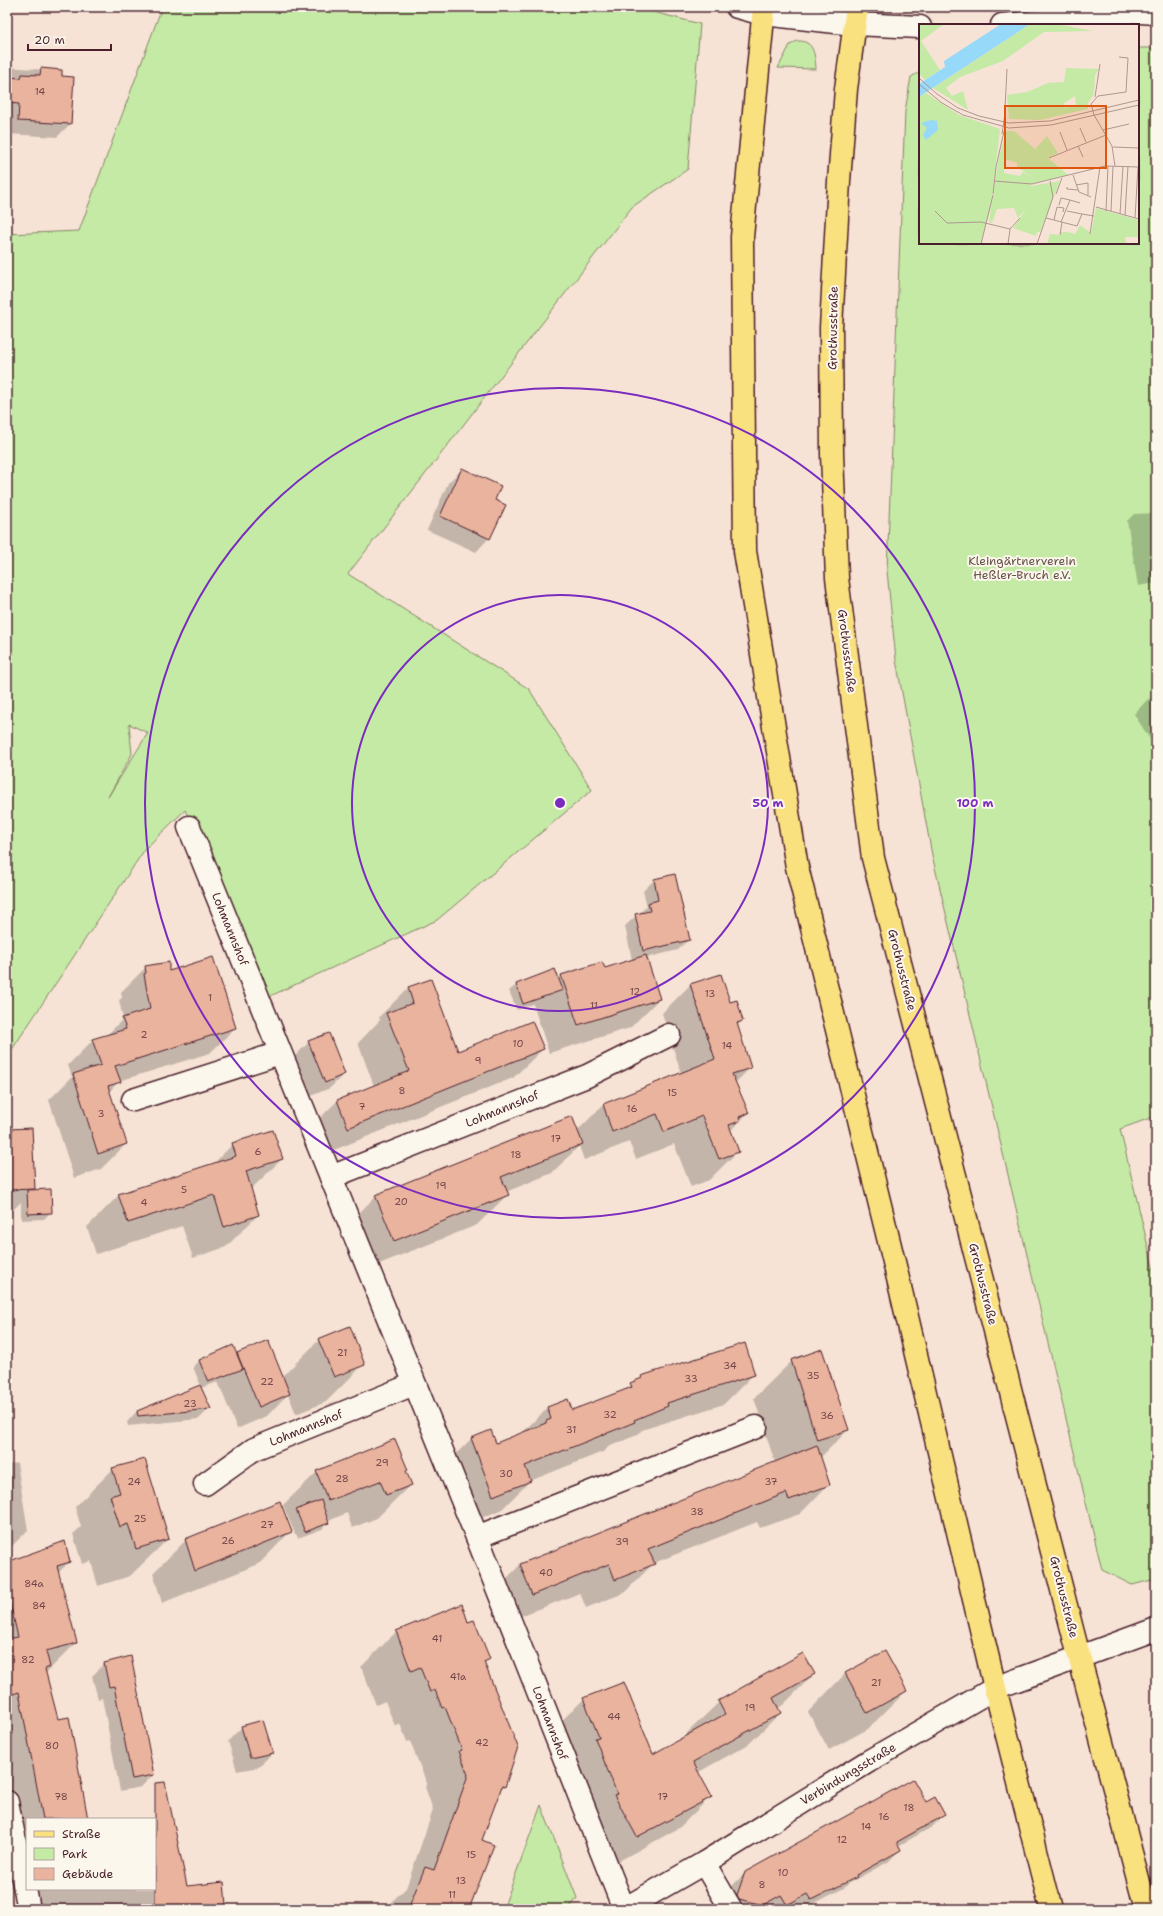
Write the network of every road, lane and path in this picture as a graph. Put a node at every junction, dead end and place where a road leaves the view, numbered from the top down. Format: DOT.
graph roads {
  1 [pos="737,7"];
  2 [pos="1089,7"];
  3 [pos="763,10"];
  4 [pos="1126,12"];
  5 [pos="1156,13"];
  6 [pos="856,16"];
  7 [pos="1012,24"];
  8 [pos="919,27"];
  9 [pos="189,827"];
  10 [pos="670,1035"];
  11 [pos="280,1053"];
  12 [pos="133,1100"];
  13 [pos="331,1177"];
  14 [pos="414,1384"];
  15 [pos="756,1427"];
  16 [pos="205,1484"];
  17 [pos="477,1537"];
  18 [pos="1156,1629"];
  19 [pos="1079,1656"];
  20 [pos="995,1688"];
  21 [pos="7,1804"];
  22 [pos="704,1863"];
  23 [pos="29,1909"];
  24 [pos="624,1909"];
  25 [pos="731,1909"];
  26 [pos="1051,1909"];
  27 [pos="1146,1909"];
  1 -- 3 [label="street"];
  2 -- 4 [label="street"];
  3 -- 6 [label="street"];
  3 -- 20 [label="main road"];
  4 -- 5 [label="street"];
  4 -- 7 [label="street"];
  6 -- 8 [label="street"];
  6 -- 19 [label="main road, Grothusstraße"];
  9 -- 11 [label="street, Lohmannshof"];
  10 -- 13 [label="street, Lohmannshof"];
  11 -- 12 [label="street"];
  11 -- 13 [label="street, Lohmannshof"];
  13 -- 14 [label="street, Lohmannshof"];
  14 -- 16 [label="street, Lohmannshof"];
  14 -- 17 [label="street, Lohmannshof"];
  15 -- 17 [label="street"];
  17 -- 24 [label="street, Lohmannshof"];
  18 -- 19 [label="street, Verbindungsstraße"];
  19 -- 20 [label="street, Verbindungsstraße"];
  19 -- 27 [label="main road, Grothusstraße"];
  20 -- 22 [label="street, Verbindungsstraße"];
  20 -- 26 [label="main road"];
  21 -- 23 [label="street"];
  22 -- 24 [label="street, Verbindungsstraße"];
  22 -- 25 [label="street"];
}
